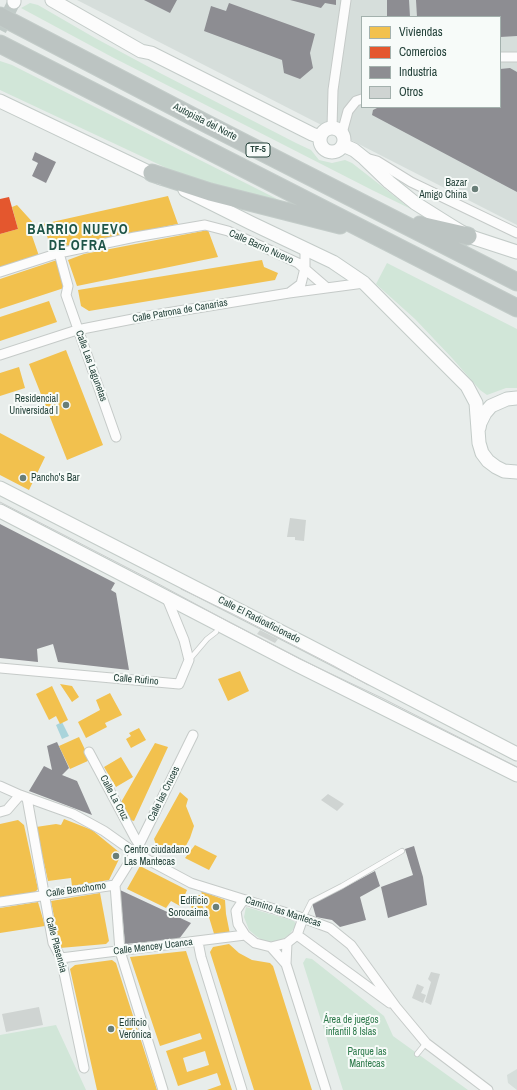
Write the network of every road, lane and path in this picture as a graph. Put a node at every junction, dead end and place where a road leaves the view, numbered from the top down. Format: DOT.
graph roads {
  1 [pos="52,0"];
  2 [pos="69,0"];
  3 [pos="346,0"];
  4 [pos="0,16"];
  5 [pos="0,44"];
  6 [pos="151,53"];
  7 [pos="501,57"];
  8 [pos="517,57"];
  9 [pos="361,99"];
  10 [pos="0,101"];
  11 [pos="339,135"];
  12 [pos="320,137"];
  13 [pos="364,158"];
  14 [pos="152,173"];
  15 [pos="393,218"];
  16 [pos="368,232"];
  17 [pos="517,233"];
  18 [pos="468,236"];
  19 [pos="305,248"];
  20 [pos="517,252"];
  21 [pos="59,253"];
  22 [pos="305,268"];
  23 [pos="0,272"];
  24 [pos="517,282"];
  25 [pos="364,283"];
  26 [pos="326,288"];
  27 [pos="289,293"];
  28 [pos="517,308"];
  29 [pos="77,330"];
  30 [pos="0,355"];
  31 [pos="517,398"];
  32 [pos="478,433"];
  33 [pos="116,437"];
  34 [pos="517,472"];
  35 [pos="0,488"];
  36 [pos="0,511"];
  37 [pos="166,596"];
  38 [pos="216,632"];
  39 [pos="189,660"];
  40 [pos="0,668"];
  41 [pos="193,735"];
  42 [pos="89,752"];
  43 [pos="517,754"];
  44 [pos="517,775"];
  45 [pos="0,786"];
  46 [pos="23,796"];
  47 [pos="0,812"];
  48 [pos="140,844"];
  49 [pos="402,852"];
  50 [pos="135,853"];
  51 [pos="115,885"];
  52 [pos="45,895"];
  53 [pos="230,895"];
  54 [pos="246,900"];
  55 [pos="0,902"];
  56 [pos="236,911"];
  57 [pos="303,918"];
  58 [pos="245,935"];
  59 [pos="297,935"];
  60 [pos="198,942"];
  61 [pos="287,943"];
  62 [pos="271,947"];
  63 [pos="120,950"];
  64 [pos="60,958"];
  65 [pos="286,964"];
  66 [pos="396,1007"];
  67 [pos="426,1042"];
  68 [pos="417,1054"];
  69 [pos="84,1068"];
  70 [pos="163,1090"];
  71 [pos="242,1090"];
  72 [pos="326,1090"];
  73 [pos="488,1090"];
  1 -- 6 [label="street"];
  2 -- 6 [label="street"];
  3 -- 11 [label="street"];
  4 -- 15 [label="highway, Autopista del Norte / TF-5"];
  5 -- 16 [label="highway, TF-5"];
  6 -- 12 [label="street"];
  7 -- 8 [label="street"];
  9 -- 11 [label="street"];
  10 -- 14 [label="street"];
  11 -- 12 [label="street"];
  11 -- 12 [label="street"];
  11 -- 13 [label="street"];
  13 -- 17 [label="street"];
  13 -- 18 [label="street"];
  14 -- 16 [label="highway"];
  14 -- 19 [label="street"];
  15 -- 18 [label="highway"];
  15 -- 24 [label="highway, Autopista del Norte / TF-5"];
  16 -- 28 [label="highway, TF-5"];
  18 -- 20 [label="street"];
  19 -- 22 [label="street"];
  19 -- 25 [label="street"];
  21 -- 22 [label="street, Calle Barrio Nuevo"];
  21 -- 23 [label="street, Calle Barrio Nuevo"];
  21 -- 29 [label="street, Calle Las Lagunetas"];
  22 -- 26 [label="street, Calle Barrio Nuevo"];
  22 -- 27 [label="street"];
  25 -- 26 [label="street, Calle Patrona de Canarias"];
  25 -- 32 [label="street"];
  26 -- 27 [label="street, Calle Patrona de Canarias"];
  27 -- 29 [label="street, Calle Patrona de Canarias"];
  29 -- 30 [label="street, Calle Patrona de Canarias"];
  29 -- 33 [label="street, Calle Las Lagunetas"];
  31 -- 32 [label="street"];
  32 -- 34 [label="street"];
  35 -- 43 [label="street, Calle El Radioaficionado"];
  36 -- 37 [label="street"];
  37 -- 39 [label="street"];
  37 -- 44 [label="street"];
  38 -- 39 [label="lane"];
  39 -- 40 [label="street, Calle Rufino"];
  41 -- 48 [label="street, Calle las Cruces"];
  42 -- 48 [label="street, Calle La Cruz"];
  45 -- 46 [label="street, Camino las Mantecas"];
  46 -- 47 [label="street"];
  46 -- 50 [label="street, Camino las Mantecas"];
  46 -- 52 [label="street, Calle Plasencia"];
  48 -- 50 [label="street, Calle las Cruces"];
  49 -- 57 [label="lane"];
  50 -- 51 [label="street, Calle Benchomo"];
  50 -- 53 [label="street, Camino las Mantecas"];
  51 -- 52 [label="street, Calle Benchomo"];
  51 -- 63 [label="street"];
  52 -- 55 [label="street, Calle Benchomo"];
  52 -- 64 [label="street, Calle Plasencia"];
  53 -- 54 [label="street, Camino las Mantecas"];
  53 -- 56 [label="street, Camino las Mantecas"];
  54 -- 56 [label="street"];
  54 -- 57 [label="street, Camino las Mantecas"];
  56 -- 58 [label="street, Camino las Mantecas"];
  57 -- 59 [label="street"];
  57 -- 66 [label="street, Camino las Mantecas"];
  58 -- 60 [label="street, Calle Mencey Ucanca"];
  58 -- 62 [label="street"];
  59 -- 61 [label="street"];
  59 -- 66 [label="street, Camino las Mantecas"];
  60 -- 63 [label="street, Calle Mencey Ucanca"];
  60 -- 71 [label="street"];
  61 -- 62 [label="street"];
  61 -- 65 [label="street"];
  62 -- 65 [label="street"];
  63 -- 64 [label="street, Calle Mencey Ucanca"];
  63 -- 70 [label="street"];
  64 -- 69 [label="street, Calle Plasencia"];
  65 -- 72 [label="street"];
  66 -- 67 [label="street, Camino las Mantecas"];
  67 -- 68 [label="lane"];
  67 -- 73 [label="street, Camino las Mantecas"];
}
